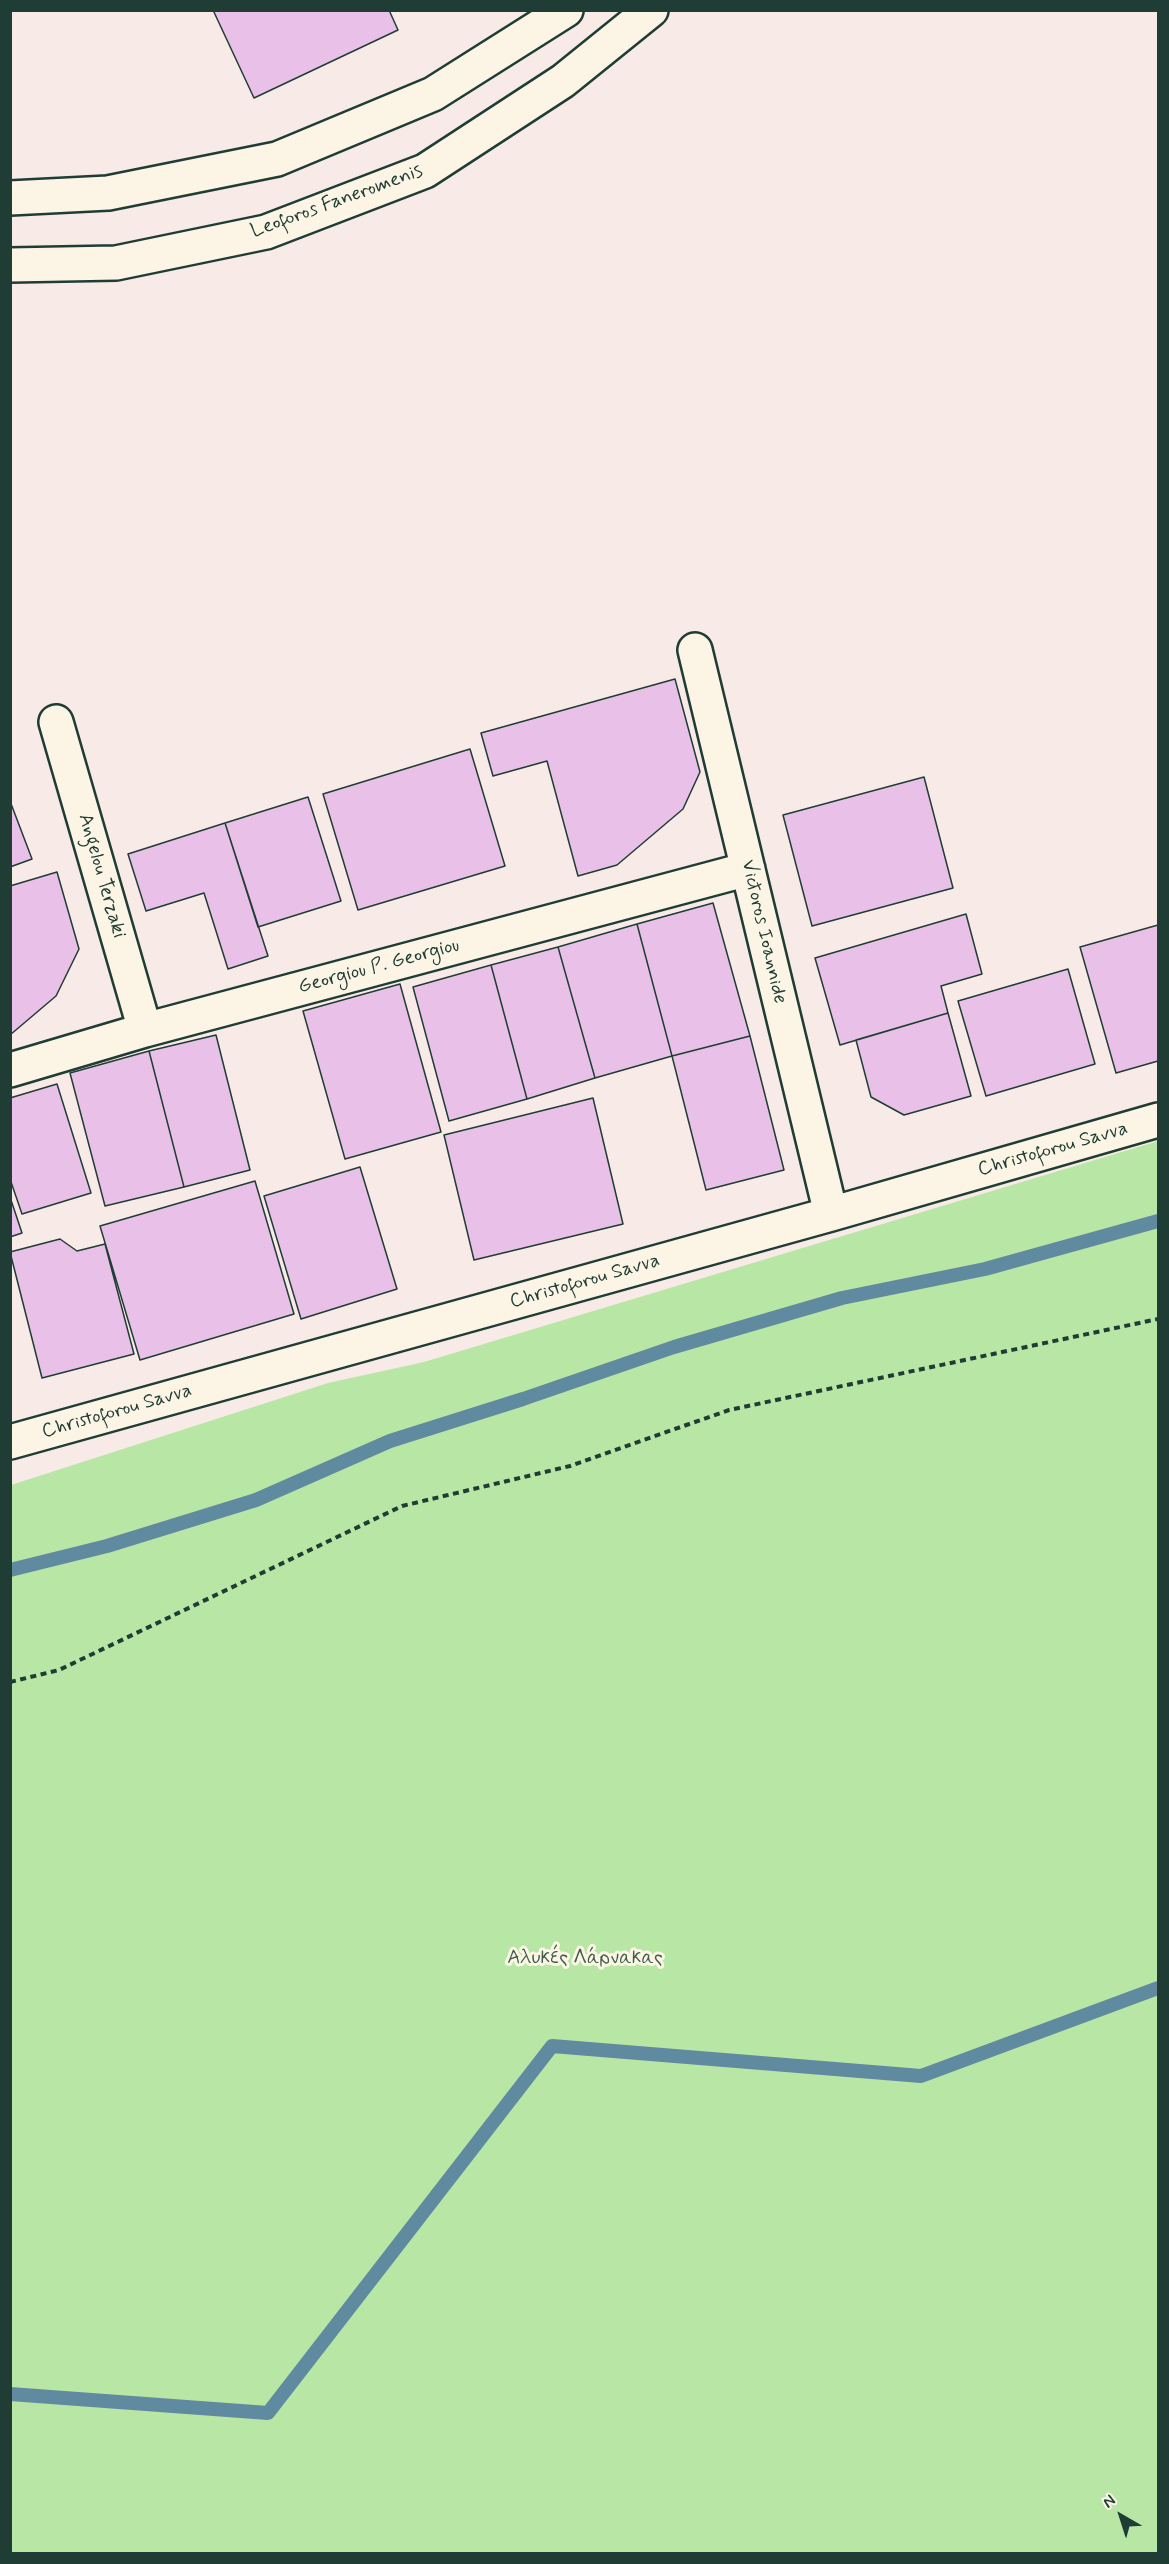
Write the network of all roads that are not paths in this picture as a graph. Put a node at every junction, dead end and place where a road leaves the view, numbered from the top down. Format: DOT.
graph roads {
  1 [pos="566,10"];
  2 [pos="651,10"];
  3 [pos="10,198"];
  4 [pos="10,265"];
  5 [pos="695,650"];
  6 [pos="56,722"];
  7 [pos="748,869"];
  8 [pos="146,1030"];
  9 [pos="10,1070"];
  10 [pos="1158,1120"];
  11 [pos="831,1214"];
  12 [pos="10,1442"];
  1 -- 3 [label="street"];
  2 -- 4 [label="street, Leoforos Faneromenis"];
  5 -- 7 [label="street, Victoros Ioannide"];
  6 -- 8 [label="street, Angelou Terzaki"];
  7 -- 8 [label="street, Georgiou P. Georgiou"];
  7 -- 11 [label="street, Victoros Ioannide"];
  8 -- 9 [label="street, Georgiou P. Georgiou"];
  10 -- 11 [label="street, Christoforou Savva"];
  11 -- 12 [label="street, Christoforou Savva"];
}
